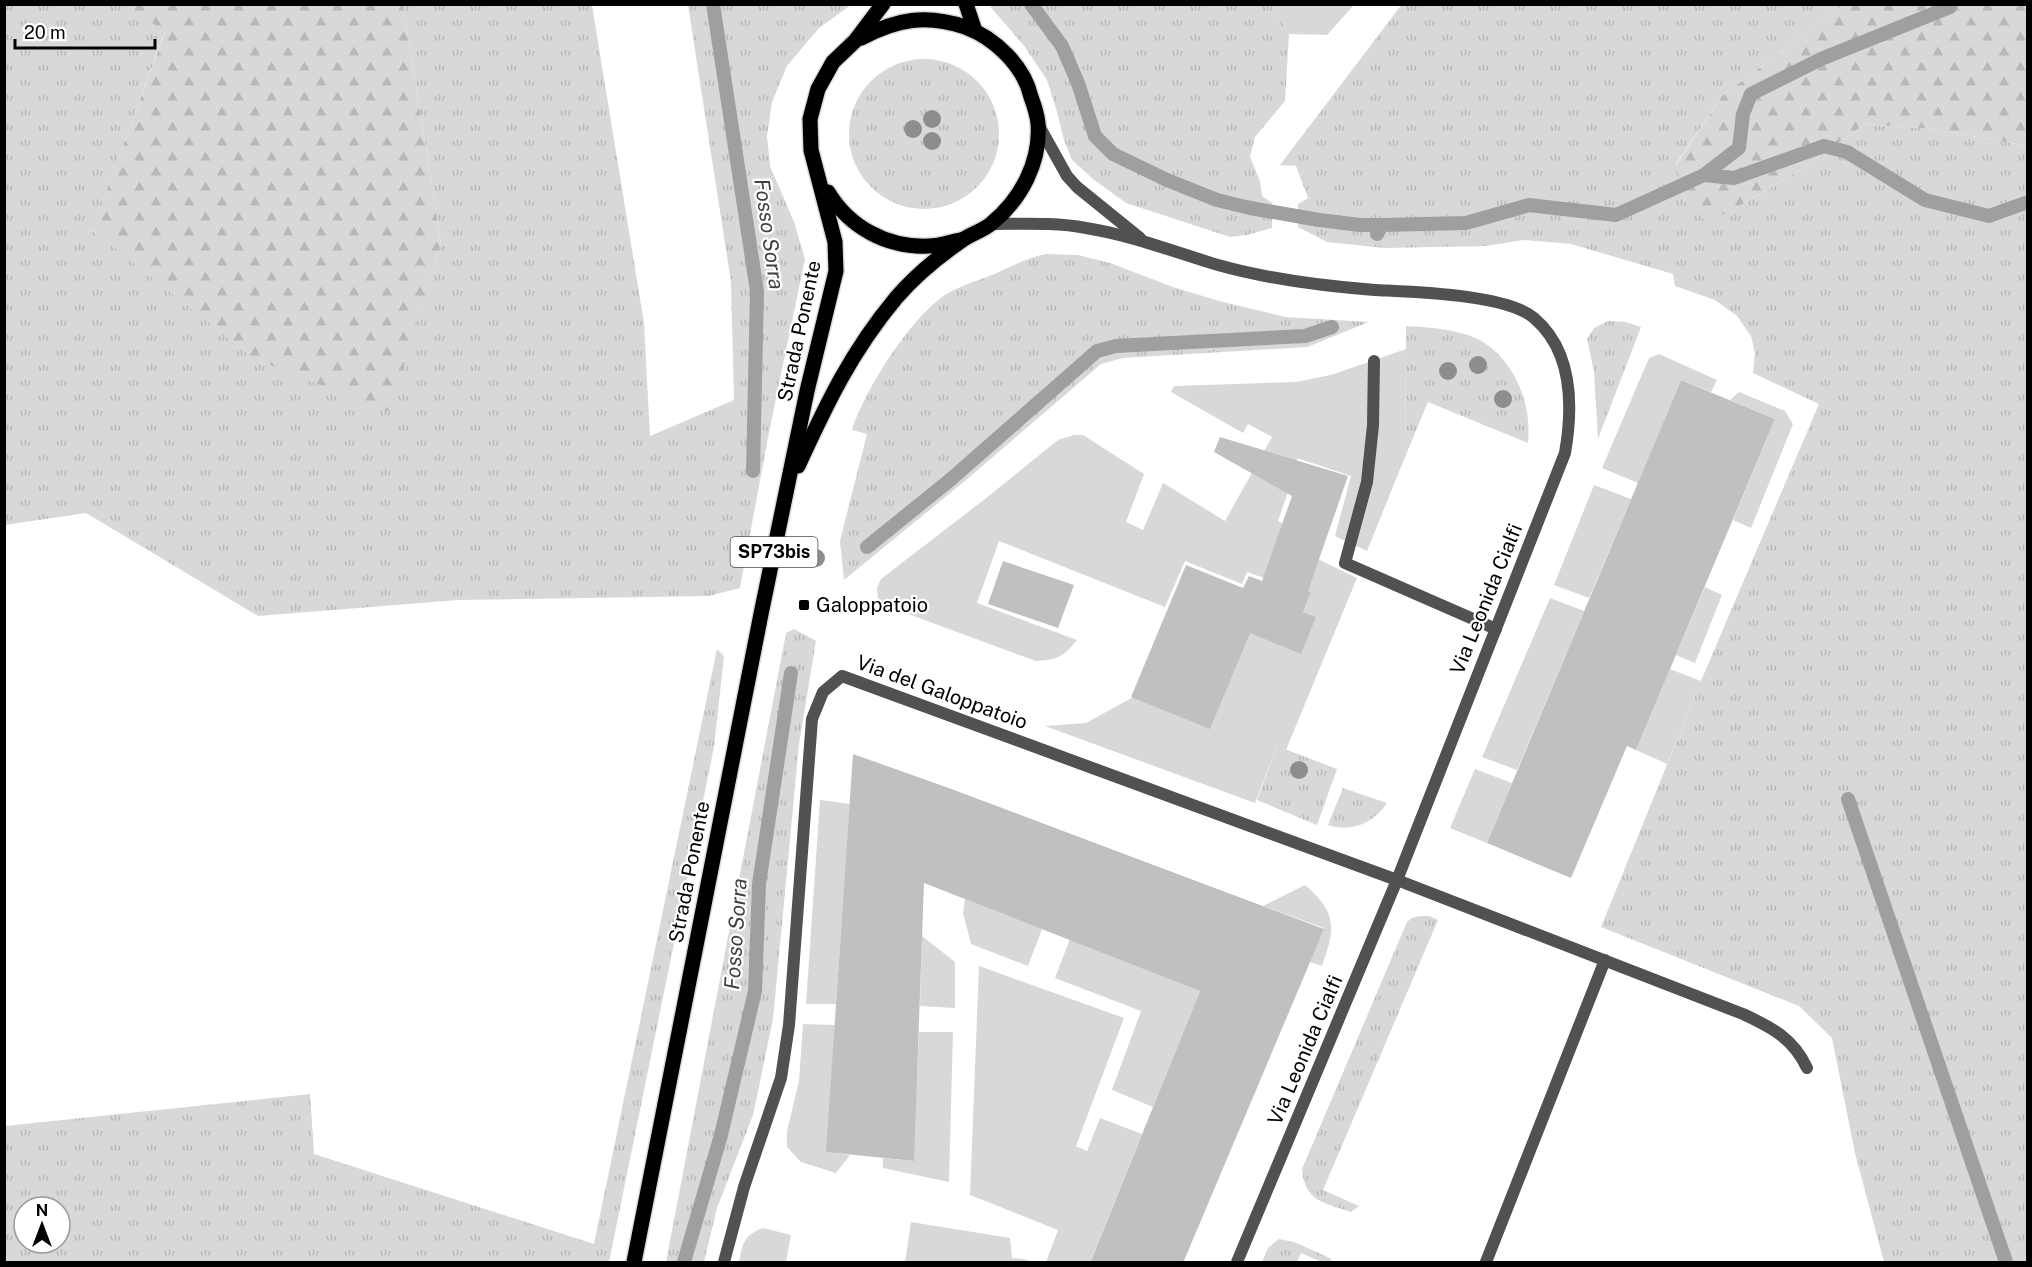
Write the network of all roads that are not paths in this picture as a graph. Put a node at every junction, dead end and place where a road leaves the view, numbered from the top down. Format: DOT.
graph roads {
  1 [pos="883,4"];
  2 [pos="966,4"];
  3 [pos="975,31"];
  4 [pos="855,41"];
  5 [pos="1038,124"];
  6 [pos="820,179"];
  7 [pos="991,224"];
  8 [pos="962,240"];
  9 [pos="1146,242"];
  10 [pos="1374,361"];
  11 [pos="787,491"];
  12 [pos="1496,630"];
  13 [pos="1397,880"];
  14 [pos="1605,960"];
  15 [pos="1807,1068"];
  16 [pos="634,1263"];
  17 [pos="724,1263"];
  18 [pos="1237,1263"];
  19 [pos="1486,1263"];
  1 -- 4 [label="main road, Strada Ponente"];
  2 -- 3 [label="main road"];
  3 -- 4 [label="main road, Strada Ponente"];
  3 -- 5 [label="main road, Strada Ponente"];
  4 -- 6 [label="main road, Strada Ponente"];
  5 -- 7 [label="main road, Strada Ponente"];
  5 -- 9 [label="street, Via Leonida Cialfi"];
  6 -- 8 [label="main road, Strada Ponente"];
  6 -- 11 [label="main road, Strada Ponente"];
  7 -- 8 [label="main road, Strada Ponente"];
  7 -- 9 [label="street, Via Leonida Cialfi"];
  8 -- 11 [label="main road, Strada Ponente"];
  9 -- 12 [label="street, Via Leonida Cialfi"];
  10 -- 12 [label="street"];
  11 -- 16 [label="main road, Strada Ponente / SP73bis"];
  12 -- 13 [label="street, Via Leonida Cialfi"];
  13 -- 14 [label="street, Via del Galoppatoio"];
  13 -- 17 [label="street, Via del Galoppatoio"];
  13 -- 18 [label="street, Via Leonida Cialfi"];
  14 -- 15 [label="street, Via del Galoppatoio"];
  14 -- 19 [label="street"];
}
